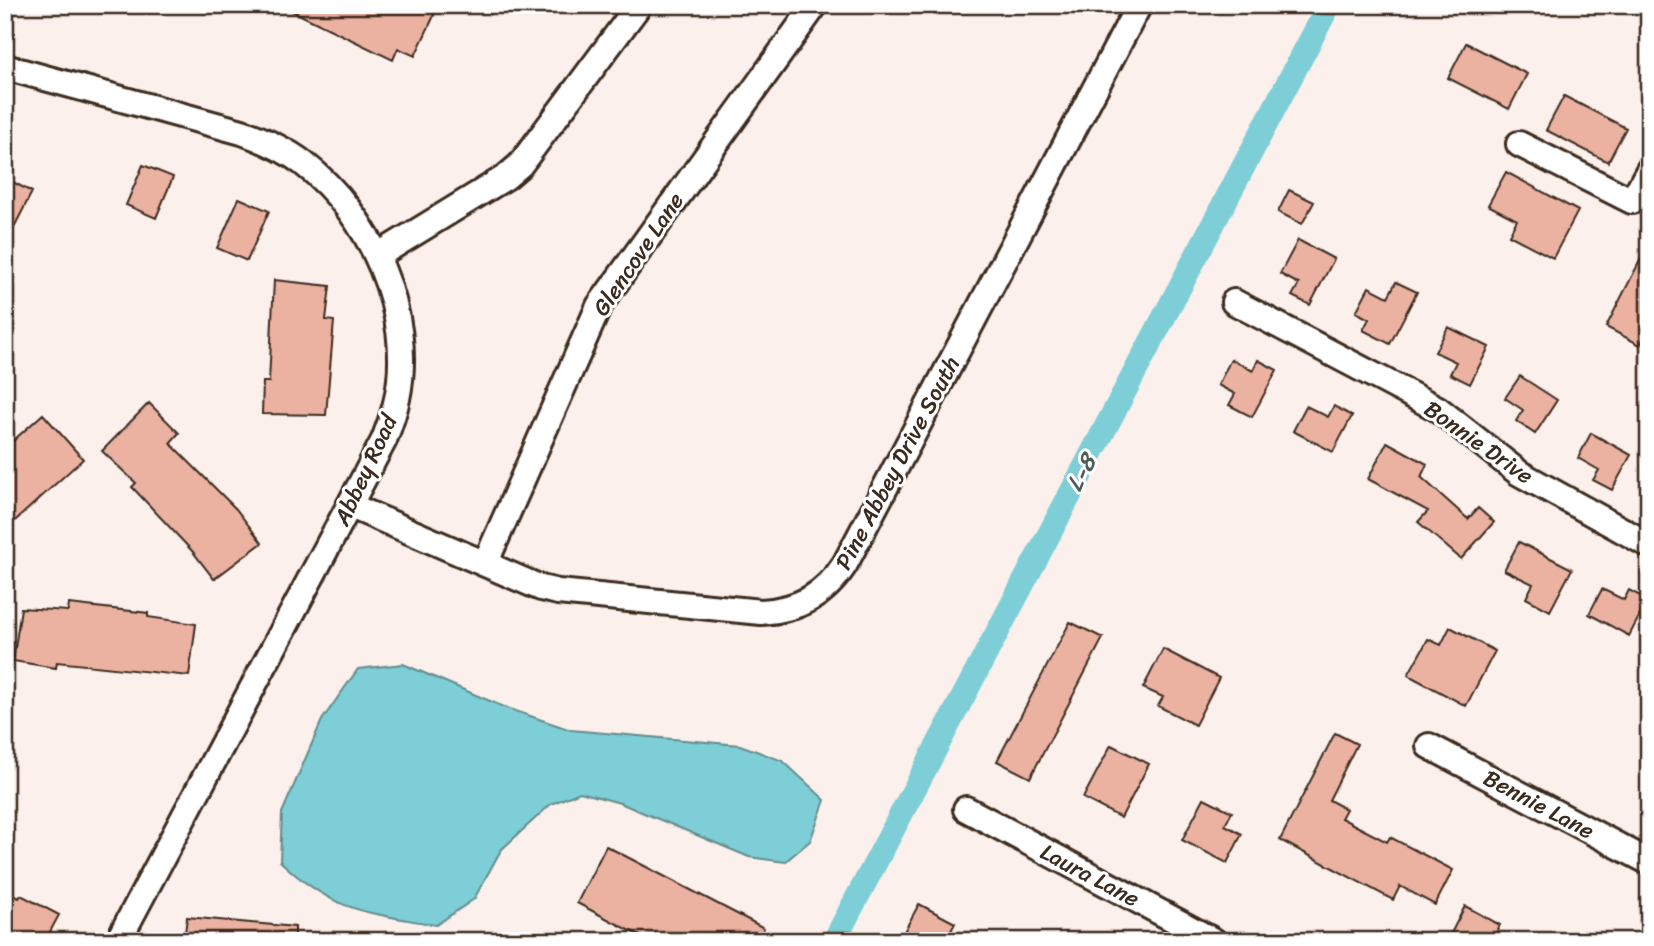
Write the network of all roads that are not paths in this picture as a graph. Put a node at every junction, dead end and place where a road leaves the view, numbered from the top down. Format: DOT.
graph roads {
  1 [pos="639,5"];
  2 [pos="815,5"];
  3 [pos="1139,5"];
  4 [pos="5,67"];
  5 [pos="1519,144"];
  6 [pos="1649,170"];
  7 [pos="377,256"];
  8 [pos="1234,302"];
  9 [pos="351,506"];
  10 [pos="1649,545"];
  11 [pos="485,564"];
  12 [pos="1429,746"];
  13 [pos="966,809"];
  14 [pos="1649,862"];
  15 [pos="118,941"];
  16 [pos="1214,941"];
  1 -- 7 [label="street"];
  2 -- 11 [label="street, Glencove Lane"];
  3 -- 11 [label="street, Pine Abbey Drive South"];
  4 -- 7 [label="street, Abbey Road"];
  5 -- 6 [label="street"];
  7 -- 9 [label="street, Abbey Road"];
  8 -- 10 [label="street, Bonnie Drive"];
  9 -- 11 [label="street, Pine Abbey Drive South"];
  9 -- 15 [label="street, Abbey Road"];
  12 -- 14 [label="street, Bennie Lane"];
  13 -- 16 [label="street, Laura Lane"];
}
